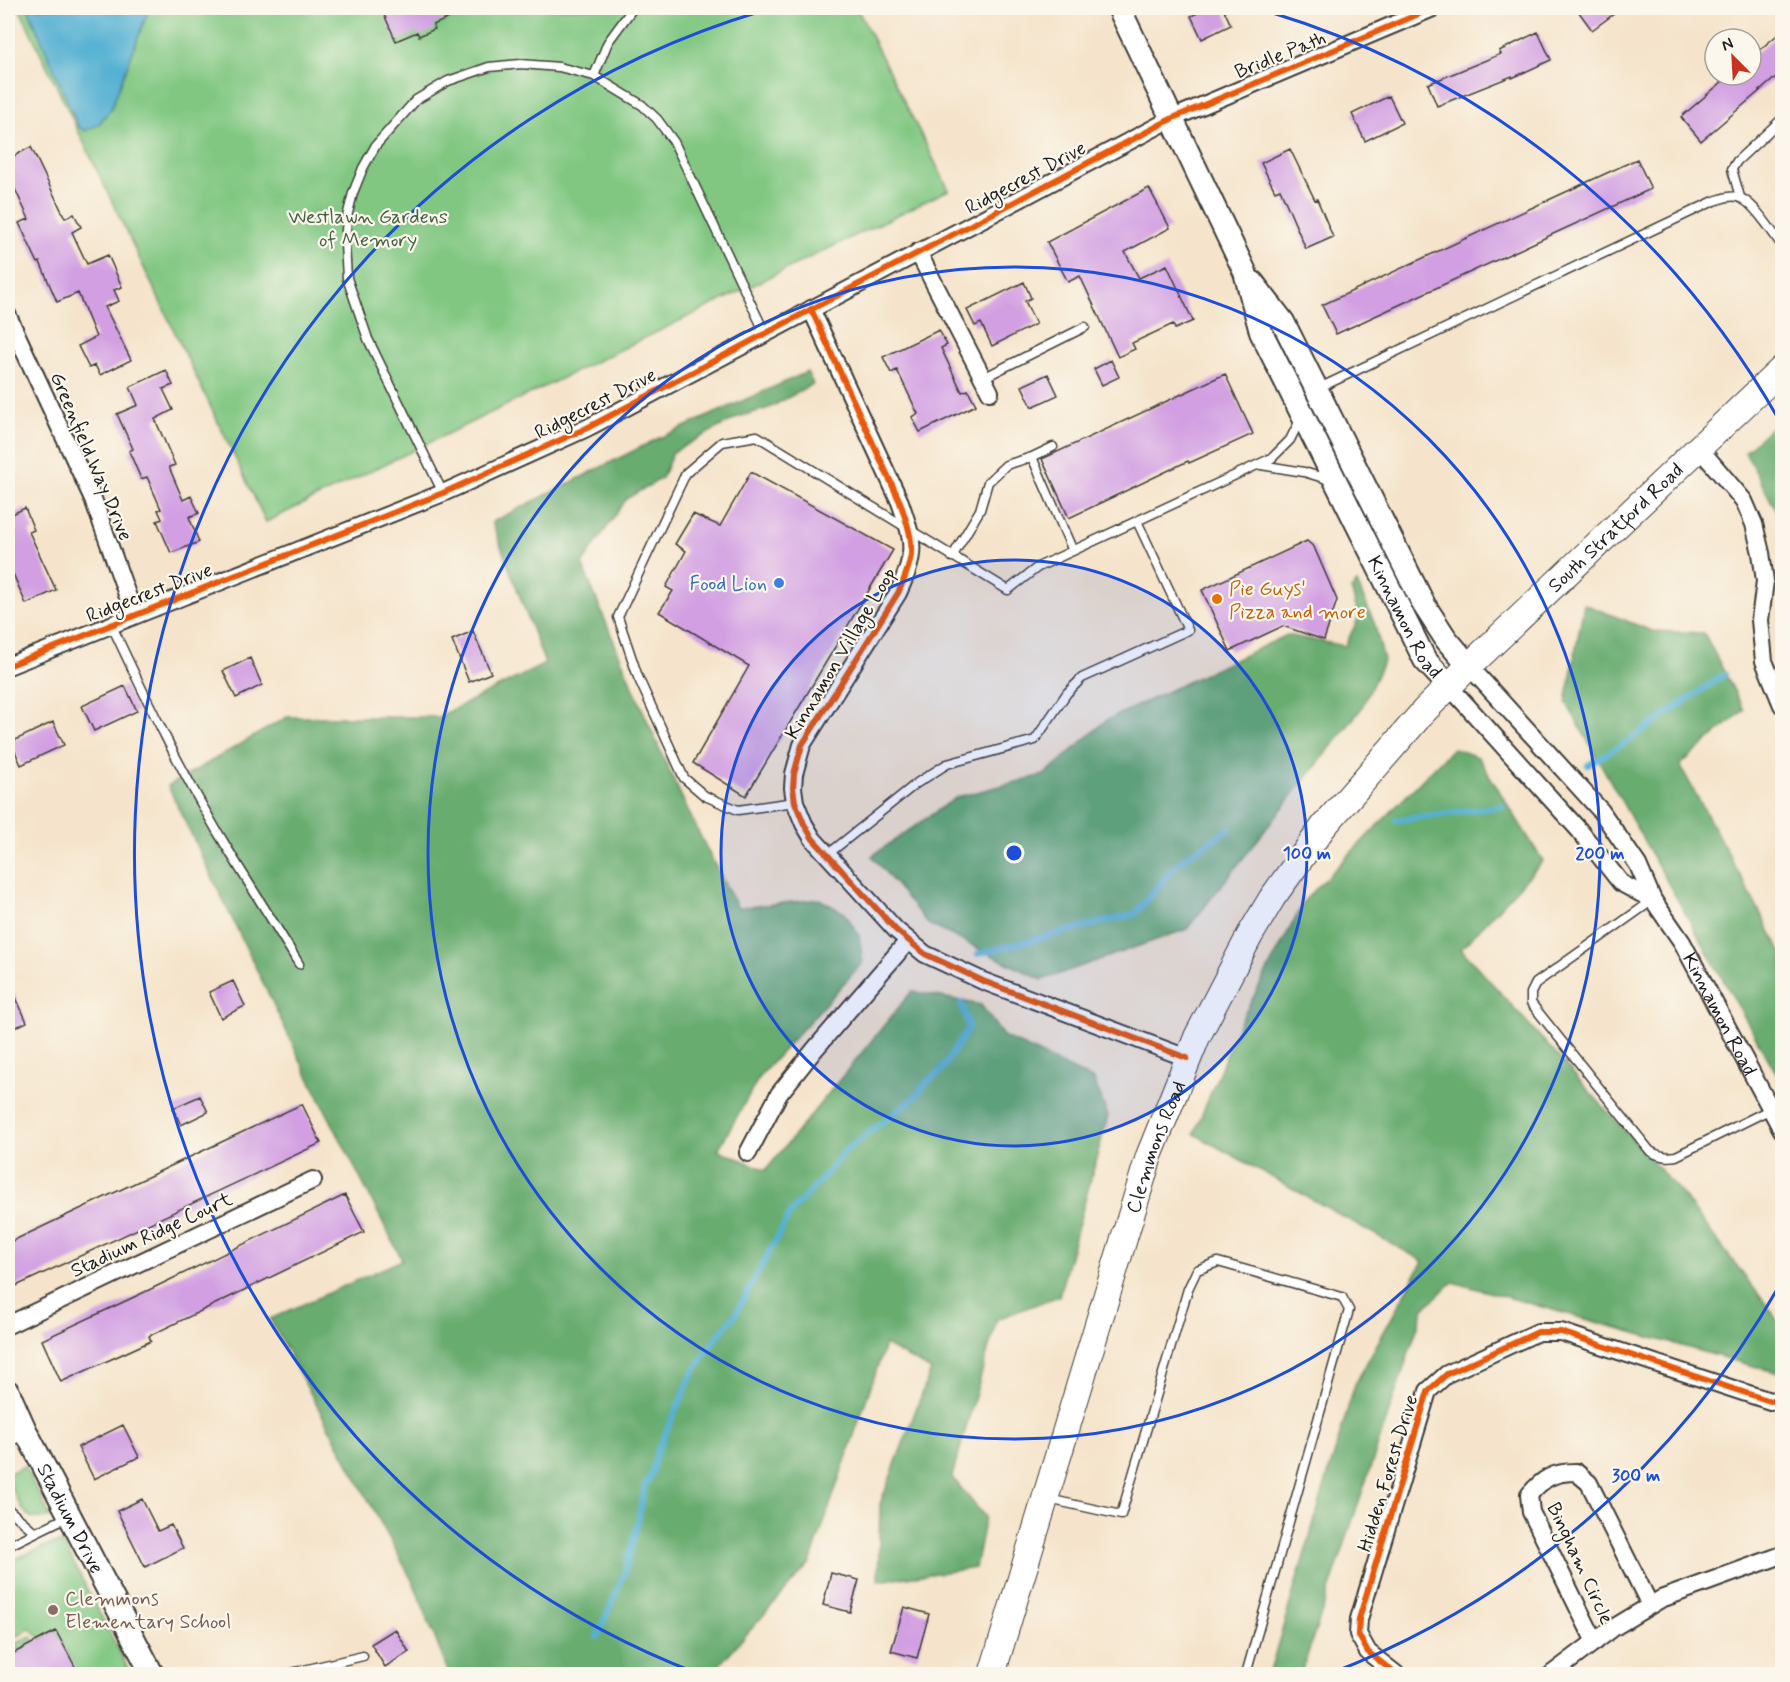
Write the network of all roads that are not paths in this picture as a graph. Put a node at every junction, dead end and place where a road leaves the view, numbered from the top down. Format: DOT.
graph roads {
  1 [pos="633,8"];
  2 [pos="1119,8"];
  3 [pos="1433,8"];
  4 [pos="594,76"];
  5 [pos="1173,118"];
  6 [pos="1782,119"];
  7 [pos="1740,197"];
  8 [pos="1782,246"];
  9 [pos="918,252"];
  10 [pos="1245,272"];
  11 [pos="811,309"];
  12 [pos="8,316"];
  13 [pos="1085,327"];
  14 [pos="765,333"];
  15 [pos="1782,369"];
  16 [pos="986,385"];
  17 [pos="1317,390"];
  18 [pos="1302,415"];
  19 [pos="1053,447"];
  20 [pos="1699,448"];
  21 [pos="1032,458"];
  22 [pos="1261,465"];
  23 [pos="1336,482"];
  24 [pos="442,493"];
  25 [pos="1137,521"];
  26 [pos="909,528"];
  27 [pos="1073,551"];
  28 [pos="952,557"];
  29 [pos="134,615"];
  30 [pos="110,624"];
  31 [pos="8,666"];
  32 [pos="1469,666"];
  33 [pos="1449,686"];
  34 [pos="1782,705"];
  35 [pos="795,802"];
  36 [pos="1601,811"];
  37 [pos="1579,830"];
  38 [pos="827,855"];
  39 [pos="1653,900"];
  40 [pos="908,941"];
  41 [pos="299,964"];
  42 [pos="1187,1058"];
  43 [pos="1772,1108"];
  44 [pos="1782,1130"];
  45 [pos="748,1153"];
  46 [pos="313,1180"];
  47 [pos="8,1325"];
  48 [pos="8,1392"];
  49 [pos="1782,1400"];
  50 [pos="16,1434"];
  51 [pos="1044,1498"];
  52 [pos="8,1509"];
  53 [pos="70,1515"];
  54 [pos="35,1532"];
  55 [pos="8,1546"];
  56 [pos="1782,1555"];
  57 [pos="1650,1605"];
  58 [pos="1595,1642"];
  59 [pos="363,1656"];
  60 [pos="148,1673"];
  61 [pos="287,1674"];
  62 [pos="992,1674"];
  63 [pos="1246,1674"];
  64 [pos="1396,1674"];
  65 [pos="1552,1674"];
  1 -- 4 [label="lane"];
  2 -- 5 [label="main road, Kinnamon Road"];
  3 -- 5 [label="street, Bridle Path"];
  4 -- 14 [label="lane"];
  4 -- 24 [label="lane"];
  5 -- 9 [label="street, Ridgecrest Drive"];
  5 -- 10 [label="main road, Kinnamon Road"];
  6 -- 7 [label="lane"];
  7 -- 8 [label="lane"];
  7 -- 17 [label="lane"];
  9 -- 11 [label="street, Ridgecrest Drive"];
  9 -- 16 [label="street"];
  10 -- 17 [label="main road, Kinnamon Road"];
  10 -- 18 [label="main road, Kinnamon Road"];
  11 -- 14 [label="street, Ridgecrest Drive"];
  11 -- 26 [label="street, Kinnamon Village Loop"];
  12 -- 29 [label="street, Greenfield Way Drive"];
  13 -- 16 [label="lane"];
  14 -- 24 [label="street, Ridgecrest Drive"];
  15 -- 20 [label="main road, South Stratford Road"];
  17 -- 32 [label="main road, Kinnamon Road"];
  18 -- 22 [label="lane"];
  18 -- 23 [label="main road, Kinnamon Road"];
  19 -- 21 [label="lane"];
  20 -- 32 [label="main road, South Stratford Road"];
  20 -- 34 [label="street"];
  21 -- 27 [label="lane"];
  21 -- 28 [label="lane"];
  22 -- 23 [label="lane"];
  22 -- 25 [label="lane"];
  23 -- 33 [label="main road, Kinnamon Road"];
  24 -- 29 [label="street, Ridgecrest Drive"];
  25 -- 27 [label="lane"];
  25 -- 38 [label="lane"];
  26 -- 28 [label="lane"];
  26 -- 35 [label="street, Kinnamon Village Loop"];
  26 -- 35 [label="lane"];
  27 -- 28 [label="lane"];
  29 -- 30 [label="street, Ridgecrest Drive"];
  30 -- 31 [label="street, Ridgecrest Drive"];
  30 -- 41 [label="lane"];
  32 -- 33 [label="main road, South Stratford Road"];
  32 -- 36 [label="street, Kinnamon Road"];
  33 -- 37 [label="street, Kinnamon Road"];
  33 -- 42 [label="main road, Clemmons Road"];
  35 -- 38 [label="street, Kinnamon Village Loop"];
  36 -- 37 [label="street"];
  36 -- 39 [label="street, Kinnamon Road"];
  37 -- 39 [label="street, Kinnamon Road"];
  38 -- 40 [label="street, Kinnamon Village Loop"];
  39 -- 43 [label="street, Kinnamon Road"];
  39 -- 43 [label="lane"];
  40 -- 42 [label="street, Kinnamon Village Loop"];
  40 -- 45 [label="street"];
  42 -- 51 [label="main road, Clemmons Road"];
  43 -- 44 [label="street, Kinnamon Road"];
  46 -- 47 [label="street, Stadium Ridge Court"];
  48 -- 50 [label="main road, Stadium Drive"];
  49 -- 64 [label="street, Hidden Forest Drive"];
  50 -- 53 [label="main road, Stadium Drive"];
  51 -- 62 [label="main road, Clemmons Road"];
  51 -- 63 [label="lane"];
  52 -- 54 [label="lane"];
  53 -- 54 [label="lane"];
  53 -- 60 [label="main road, Stadium Drive"];
  54 -- 55 [label="lane"];
  56 -- 57 [label="street"];
  57 -- 58 [label="street"];
  57 -- 58 [label="street, Bingham Circle"];
  58 -- 65 [label="street"];
  59 -- 61 [label="lane"];
}
